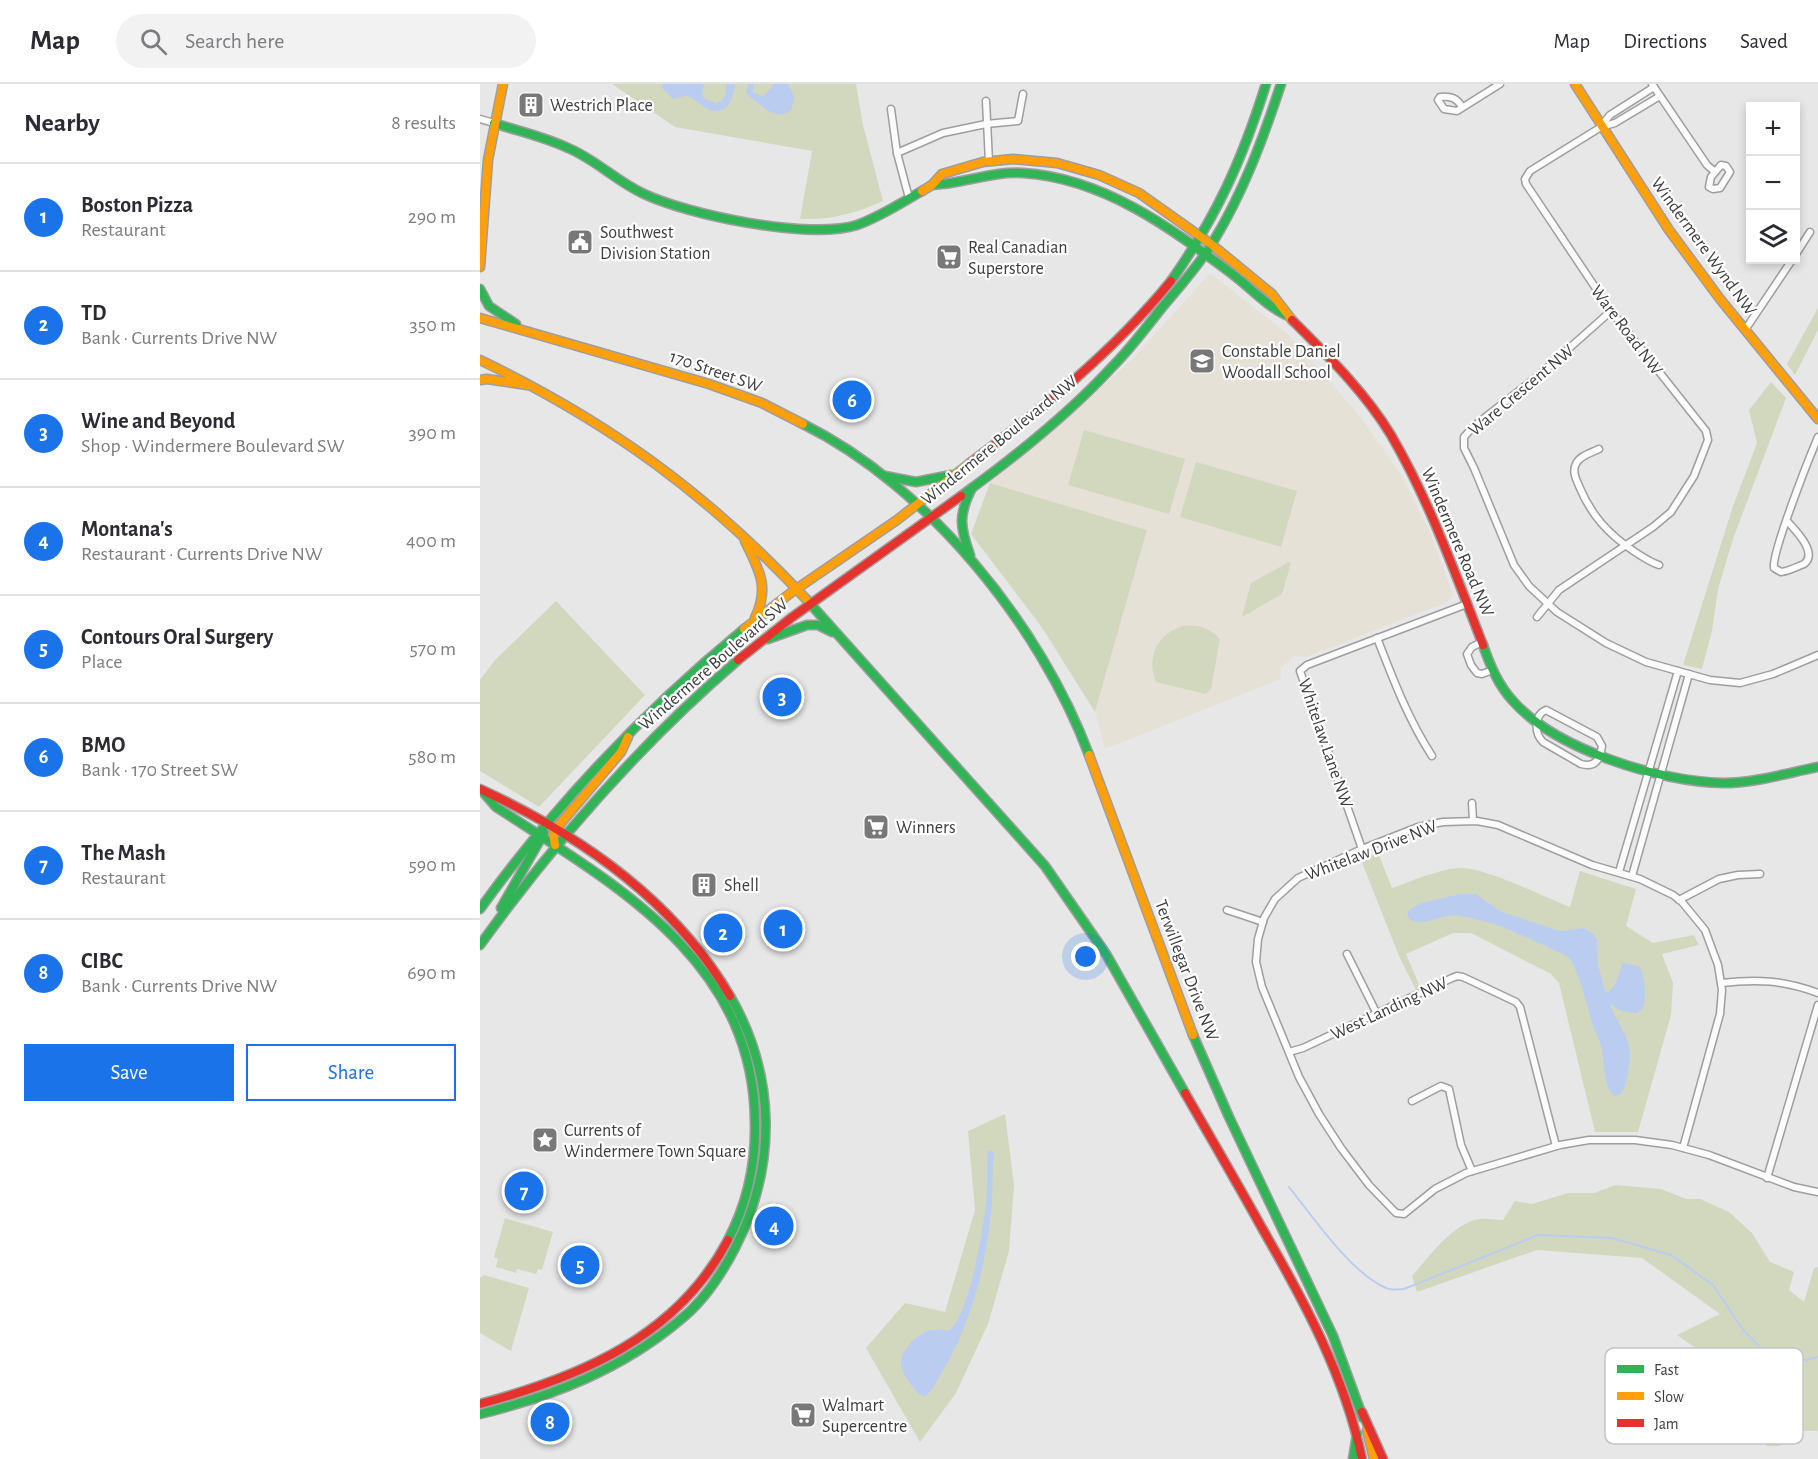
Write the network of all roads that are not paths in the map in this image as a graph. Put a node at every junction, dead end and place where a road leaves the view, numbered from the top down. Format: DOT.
graph roads {
  1 [pos="503,84"];
  2 [pos="1266,84"];
  3 [pos="1281,84"];
  4 [pos="1500,84"];
  5 [pos="1575,84"];
  6 [pos="1653,86"];
  7 [pos="1023,94"];
  8 [pos="1659,96"];
  9 [pos="987,102"];
  10 [pos="1462,108"];
  11 [pos="891,109"];
  12 [pos="480,119"];
  13 [pos="494,123"];
  14 [pos="986,124"];
  15 [pos="1601,127"];
  16 [pos="897,153"];
  17 [pos="989,162"];
  18 [pos="1714,172"];
  19 [pos="932,185"];
  20 [pos="909,198"];
  21 [pos="1810,232"];
  22 [pos="481,233"];
  23 [pos="1201,237"];
  24 [pos="1211,244"];
  25 [pos="1195,248"];
  26 [pos="1800,248"];
  27 [pos="1204,255"];
  28 [pos="1789,264"];
  29 [pos="480,267"];
  30 [pos="480,289"];
  31 [pos="1611,311"];
  32 [pos="1289,317"];
  33 [pos="480,318"];
  34 [pos="1745,330"];
  35 [pos="529,332"];
  36 [pos="480,360"];
  37 [pos="480,380"];
  38 [pos="535,387"];
  39 [pos="1818,419"];
  40 [pos="1818,437"];
  41 [pos="1599,449"];
  42 [pos="955,474"];
  43 [pos="884,476"];
  44 [pos="972,487"];
  45 [pos="918,505"];
  46 [pos="930,516"];
  47 [pos="1787,521"];
  48 [pos="743,535"];
  49 [pos="1626,546"];
  50 [pos="972,558"];
  51 [pos="1659,565"];
  52 [pos="796,589"];
  53 [pos="809,604"];
  54 [pos="1467,604"];
  55 [pos="1547,604"];
  56 [pos="1537,617"];
  57 [pos="753,621"];
  58 [pos="839,636"];
  59 [pos="1377,638"];
  60 [pos="761,640"];
  61 [pos="1482,642"];
  62 [pos="1818,655"];
  63 [pos="1492,670"];
  64 [pos="1678,671"];
  65 [pos="1689,674"];
  66 [pos="1537,722"];
  67 [pos="632,729"];
  68 [pos="1432,756"];
  69 [pos="1601,756"];
  70 [pos="1818,767"];
  71 [pos="1649,771"];
  72 [pos="1660,774"];
  73 [pos="480,789"];
  74 [pos="1472,803"];
  75 [pos="1473,820"];
  76 [pos="545,824"];
  77 [pos="559,832"];
  78 [pos="540,836"];
  79 [pos="555,845"];
  80 [pos="1362,849"];
  81 [pos="1619,872"];
  82 [pos="1760,874"];
  83 [pos="1632,876"];
  84 [pos="1679,900"];
  85 [pos="480,909"];
  86 [pos="1227,910"];
  87 [pos="499,919"];
  88 [pos="1263,922"];
  89 [pos="480,945"];
  90 [pos="1347,954"];
  91 [pos="1721,983"];
  92 [pos="1818,993"];
  93 [pos="1818,1005"];
  94 [pos="1377,1014"];
  95 [pos="1288,1052"];
  96 [pos="1413,1101"];
  97 [pos="1556,1146"];
  98 [pos="1683,1148"];
  99 [pos="1472,1171"];
  100 [pos="1767,1178"];
  101 [pos="1818,1192"];
  102 [pos="480,1404"];
  103 [pos="1362,1412"];
  104 [pos="480,1414"];
  105 [pos="1357,1434"];
  106 [pos="1353,1459"];
  107 [pos="1362,1459"];
  108 [pos="1374,1459"];
  109 [pos="1383,1459"];
  1 -- 13 [label="main road"];
  2 -- 23 [label="main road, Windermere Boulevard NW"];
  3 -- 24 [label="main road, Windermere Boulevard NW"];
  4 -- 10 [label="street"];
  5 -- 15 [label="main road, Windermere Wynd NW"];
  6 -- 8 [label="street"];
  6 -- 15 [label="street"];
  7 -- 14 [label="street"];
  8 -- 15 [label="street"];
  8 -- 18 [label="street"];
  9 -- 14 [label="street"];
  11 -- 16 [label="street"];
  12 -- 13 [label="street"];
  13 -- 20 [label="main road, Windermere Road NW"];
  13 -- 22 [label="main road"];
  14 -- 16 [label="street"];
  14 -- 17 [label="street"];
  15 -- 31 [label="street, Ware Road NW"];
  15 -- 34 [label="main road, Windermere Wynd NW"];
  16 -- 20 [label="street"];
  17 -- 19 [label="main road, Windermere Road NW"];
  17 -- 23 [label="main road, Windermere Road NW"];
  19 -- 20 [label="main road, Windermere Road NW"];
  19 -- 25 [label="main road, Windermere Road NW"];
  21 -- 26 [label="street"];
  22 -- 29 [label="main road"];
  23 -- 24 [label="main road, Windermere Road NW"];
  23 -- 25 [label="main road, Windermere Boulevard NW"];
  24 -- 27 [label="main road, Windermere Boulevard NW"];
  24 -- 32 [label="main road, Windermere Road NW"];
  25 -- 27 [label="main road, Windermere Road NW"];
  25 -- 42 [label="main road, Windermere Boulevard NW"];
  27 -- 32 [label="main road, Windermere Road NW"];
  27 -- 44 [label="main road, Windermere Boulevard NW"];
  28 -- 34 [label="street"];
  30 -- 35 [label="main road"];
  31 -- 49 [label="street, Ware Road NW"];
  31 -- 55 [label="street, Ware Crescent NW"];
  32 -- 54 [label="main road, Windermere Road NW"];
  33 -- 35 [label="main road, 170 Street SW"];
  34 -- 39 [label="main road, Windermere Wynd NW"];
  35 -- 43 [label="main road, 170 Street SW"];
  36 -- 38 [label="main road"];
  37 -- 38 [label="main road"];
  38 -- 48 [label="main road"];
  40 -- 47 [label="street"];
  41 -- 49 [label="street"];
  42 -- 43 [label="main road"];
  42 -- 45 [label="main road, Windermere Boulevard NW"];
  43 -- 45 [label="main road, 170 Street SW"];
  44 -- 46 [label="main road, Windermere Boulevard NW"];
  44 -- 50 [label="main road"];
  45 -- 46 [label="main road, 170 Street SW"];
  45 -- 52 [label="main road, Windermere Boulevard NW"];
  46 -- 50 [label="main road, Terwillegar Drive NW"];
  46 -- 53 [label="main road, Windermere Boulevard NW"];
  47 -- 47 [label="street"];
  48 -- 52 [label="main road"];
  48 -- 57 [label="main road"];
  49 -- 51 [label="street"];
  49 -- 55 [label="street, Ware Road NW"];
  50 -- 103 [label="main road, Terwillegar Drive NW"];
  52 -- 53 [label="main road"];
  52 -- 57 [label="main road, Windermere Boulevard SW"];
  53 -- 58 [label="main road"];
  53 -- 60 [label="main road, Windermere Boulevard SW"];
  54 -- 59 [label="street, Whitelaw Lane NW"];
  54 -- 61 [label="main road, Windermere Road NW"];
  55 -- 56 [label="street"];
  55 -- 64 [label="street, Ware Crescent NW"];
  57 -- 67 [label="main road, Windermere Boulevard SW"];
  58 -- 60 [label="main road"];
  58 -- 105 [label="main road"];
  59 -- 68 [label="street"];
  59 -- 80 [label="street, Whitelaw Lane NW"];
  60 -- 77 [label="main road, Windermere Boulevard SW"];
  61 -- 63 [label="main road, Windermere Road NW"];
  61 -- 63 [label="street, Windermere Road NW"];
  62 -- 65 [label="street, Ware Crescent NW"];
  63 -- 66 [label="main road, Windermere Road NW"];
  64 -- 65 [label="street, Ware Crescent NW"];
  64 -- 71 [label="street"];
  65 -- 72 [label="street"];
  66 -- 69 [label="main road, Windermere Road NW"];
  66 -- 69 [label="street, Windermere Road NW"];
  66 -- 69 [label="street"];
  67 -- 76 [label="main road, Windermere Boulevard SW"];
  67 -- 77 [label="main road"];
  69 -- 71 [label="main road, Windermere Road NW"];
  70 -- 72 [label="main road, Windermere Road NW"];
  71 -- 72 [label="main road, Windermere Road NW"];
  71 -- 81 [label="street"];
  72 -- 83 [label="street"];
  73 -- 76 [label="main road"];
  73 -- 78 [label="main road"];
  74 -- 75 [label="street"];
  75 -- 80 [label="street, Whitelaw Drive NW"];
  75 -- 81 [label="street, Whitelaw Drive NW"];
  76 -- 77 [label="main road"];
  76 -- 78 [label="main road, Windermere Boulevard SW"];
  77 -- 79 [label="main road"];
  77 -- 104 [label="main road"];
  78 -- 79 [label="main road"];
  78 -- 85 [label="main road, Windermere Boulevard SW"];
  78 -- 87 [label="main road"];
  79 -- 87 [label="main road"];
  79 -- 102 [label="main road"];
  80 -- 88 [label="street, Whitelaw Drive NW"];
  81 -- 83 [label="street, Whitelaw Drive NW"];
  82 -- 84 [label="street"];
  83 -- 84 [label="street, Whitelaw Drive NW"];
  84 -- 91 [label="street, Whitelaw Drive NW"];
  86 -- 88 [label="street"];
  87 -- 89 [label="main road"];
  88 -- 95 [label="street, Whitelaw Drive NW"];
  90 -- 94 [label="street"];
  91 -- 92 [label="street"];
  91 -- 98 [label="street, Whitelaw Drive NW"];
  93 -- 100 [label="street"];
  94 -- 95 [label="street, West Landing NW"];
  94 -- 97 [label="street, West Landing NW"];
  95 -- 99 [label="street, Whitelaw Drive NW"];
  96 -- 99 [label="street"];
  97 -- 98 [label="street"];
  97 -- 99 [label="street"];
  98 -- 100 [label="street"];
  100 -- 101 [label="street"];
  103 -- 108 [label="main road, Terwillegar Drive NW"];
  103 -- 109 [label="main road"];
  105 -- 106 [label="main road"];
  105 -- 107 [label="main road"];
}
